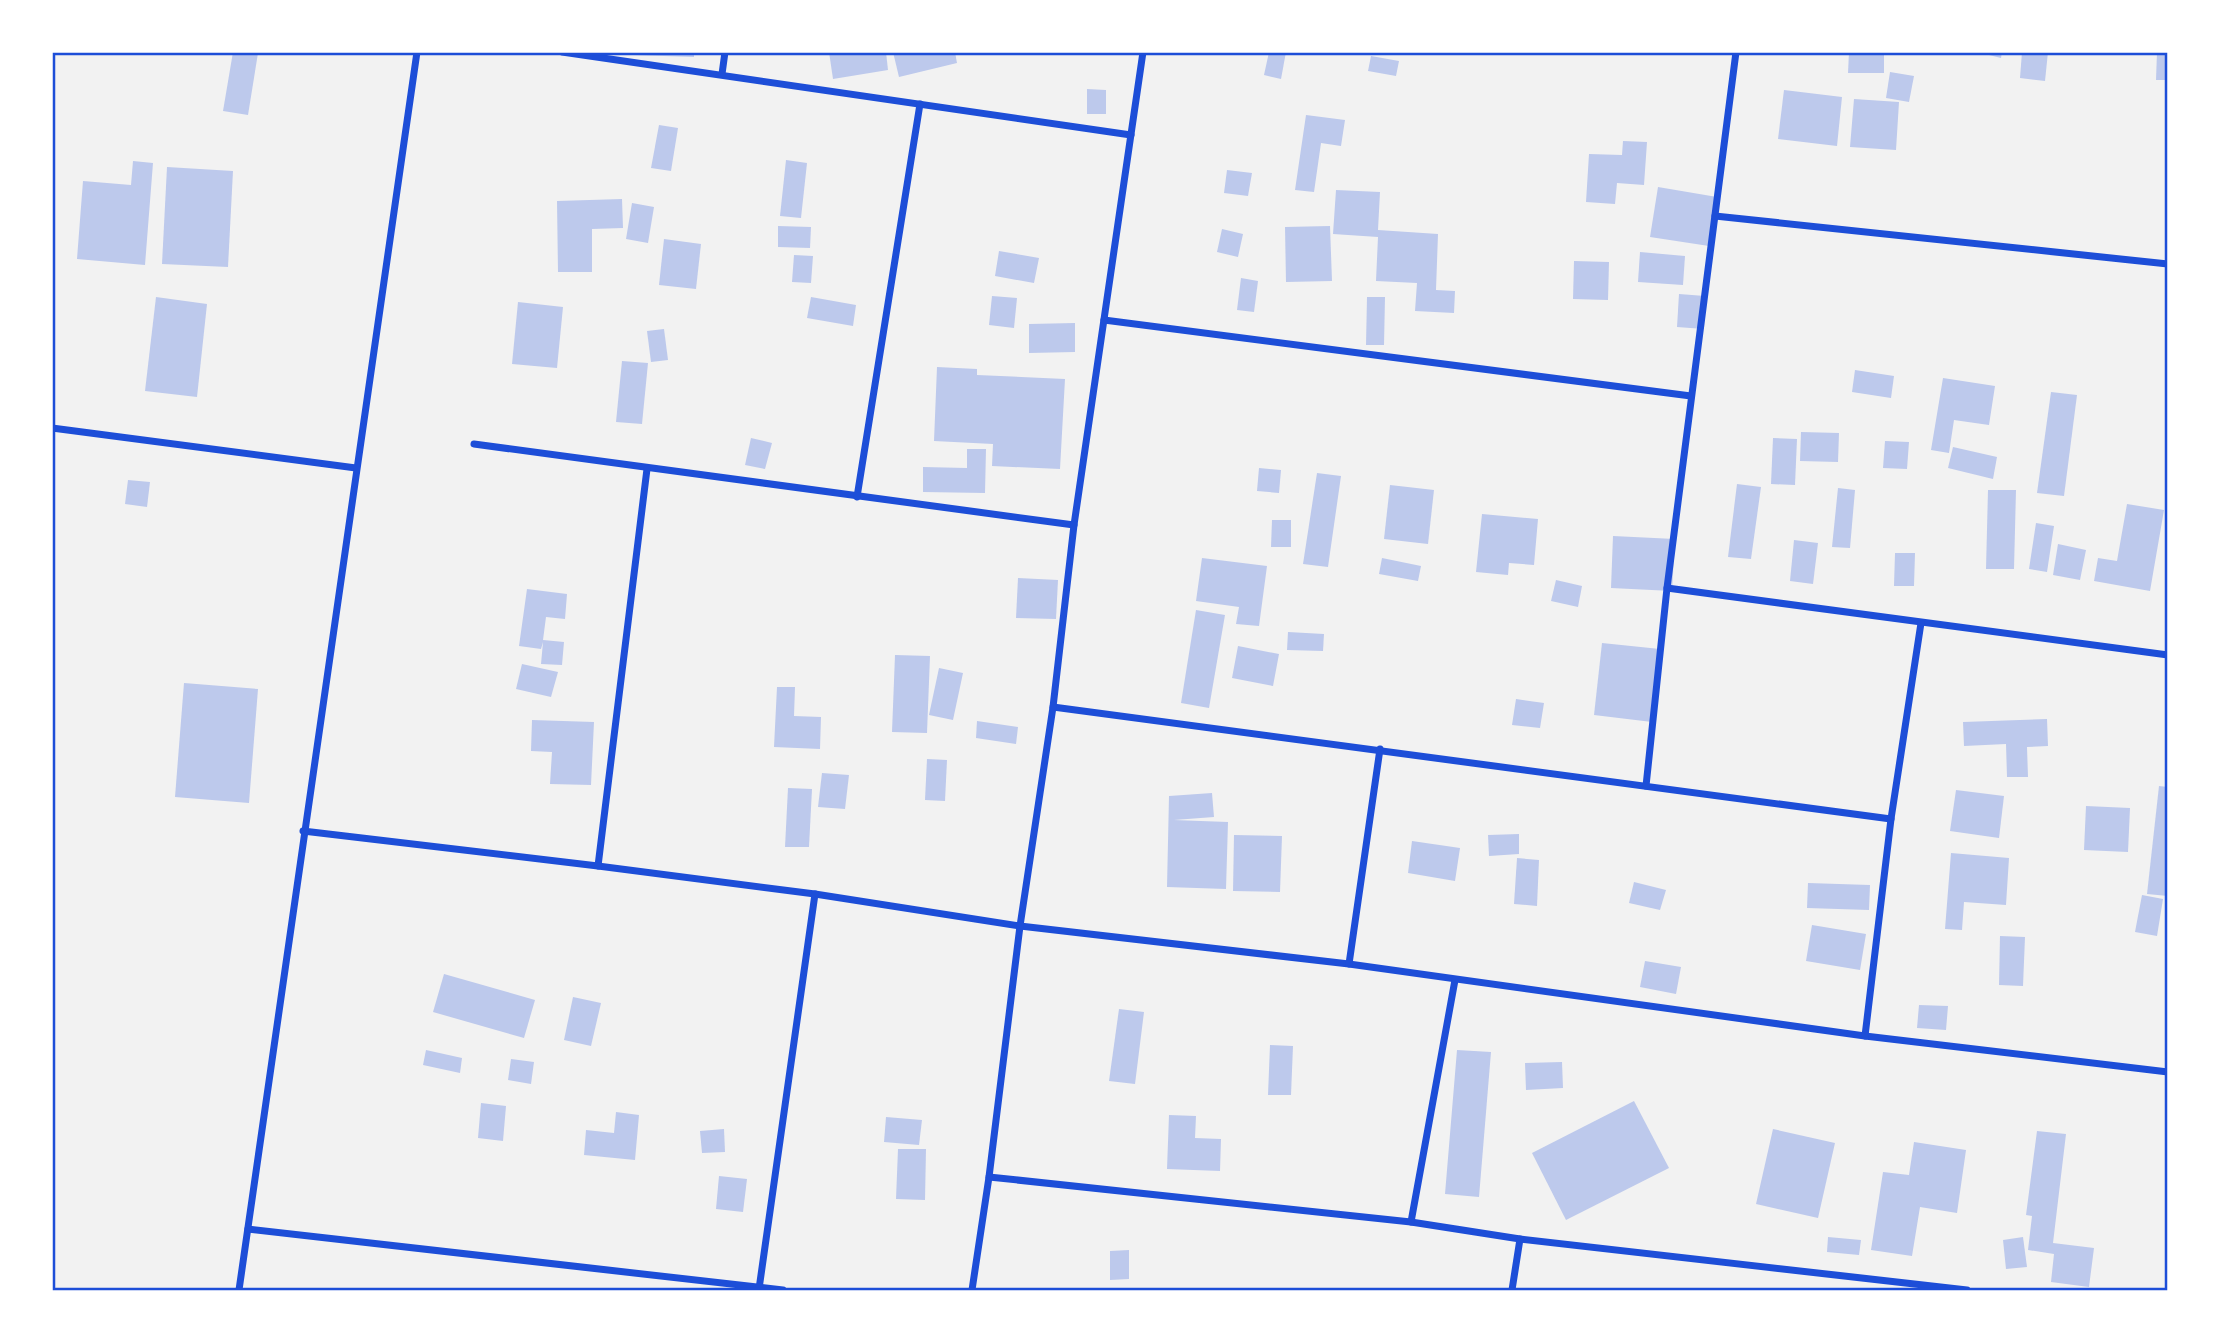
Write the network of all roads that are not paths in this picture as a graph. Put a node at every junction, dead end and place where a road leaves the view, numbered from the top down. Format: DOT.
graph roads {
  1 [pos="417,52"];
  2 [pos="562,52"];
  3 [pos="725,52"];
  4 [pos="1143,52"];
  5 [pos="1736,52"];
  6 [pos="722,74"];
  7 [pos="920,104"];
  8 [pos="1131,135"];
  9 [pos="1715,216"];
  10 [pos="2168,264"];
  11 [pos="1104,320"];
  12 [pos="1691,396"];
  13 [pos="52,428"];
  14 [pos="474,444"];
  15 [pos="356,468"];
  16 [pos="647,469"];
  17 [pos="857,497"];
  18 [pos="1074,525"];
  19 [pos="1667,588"];
  20 [pos="1921,623"];
  21 [pos="2168,655"];
  22 [pos="1053,707"];
  23 [pos="1380,749"];
  24 [pos="1646,786"];
  25 [pos="1891,819"];
  26 [pos="303,831"];
  27 [pos="598,866"];
  28 [pos="816,894"];
  29 [pos="1020,926"];
  30 [pos="1349,964"];
  31 [pos="1455,980"];
  32 [pos="1865,1036"];
  33 [pos="2168,1072"];
  34 [pos="989,1177"];
  35 [pos="1411,1222"];
  36 [pos="248,1229"];
  37 [pos="1520,1239"];
  38 [pos="759,1288"];
  39 [pos="239,1290"];
  40 [pos="783,1290"];
  41 [pos="972,1290"];
  42 [pos="1512,1290"];
  43 [pos="1968,1290"];
  1 -- 15 [label="street"];
  2 -- 6 [label="street"];
  3 -- 6 [label="street"];
  4 -- 8 [label="street"];
  5 -- 9 [label="street"];
  6 -- 7 [label="street"];
  7 -- 8 [label="street"];
  7 -- 17 [label="street"];
  8 -- 11 [label="street"];
  9 -- 10 [label="street"];
  9 -- 12 [label="street"];
  11 -- 12 [label="street"];
  11 -- 18 [label="street"];
  12 -- 19 [label="street"];
  13 -- 15 [label="street"];
  14 -- 16 [label="street"];
  15 -- 26 [label="street"];
  16 -- 17 [label="street"];
  16 -- 27 [label="street"];
  17 -- 18 [label="street"];
  18 -- 22 [label="street"];
  19 -- 20 [label="street"];
  19 -- 24 [label="street"];
  20 -- 21 [label="street"];
  20 -- 25 [label="street"];
  22 -- 23 [label="street"];
  22 -- 29 [label="street"];
  23 -- 24 [label="street"];
  23 -- 30 [label="street"];
  24 -- 25 [label="street"];
  25 -- 32 [label="street"];
  26 -- 27 [label="street"];
  26 -- 36 [label="street"];
  27 -- 28 [label="street"];
  28 -- 29 [label="street"];
  28 -- 38 [label="street"];
  29 -- 30 [label="street"];
  29 -- 34 [label="street"];
  30 -- 31 [label="street"];
  31 -- 32 [label="street"];
  31 -- 35 [label="street"];
  32 -- 33 [label="street"];
  34 -- 35 [label="street"];
  34 -- 41 [label="street"];
  35 -- 37 [label="street"];
  36 -- 38 [label="street"];
  36 -- 39 [label="street"];
  37 -- 42 [label="street"];
  37 -- 43 [label="street"];
  38 -- 40 [label="street"];
}
